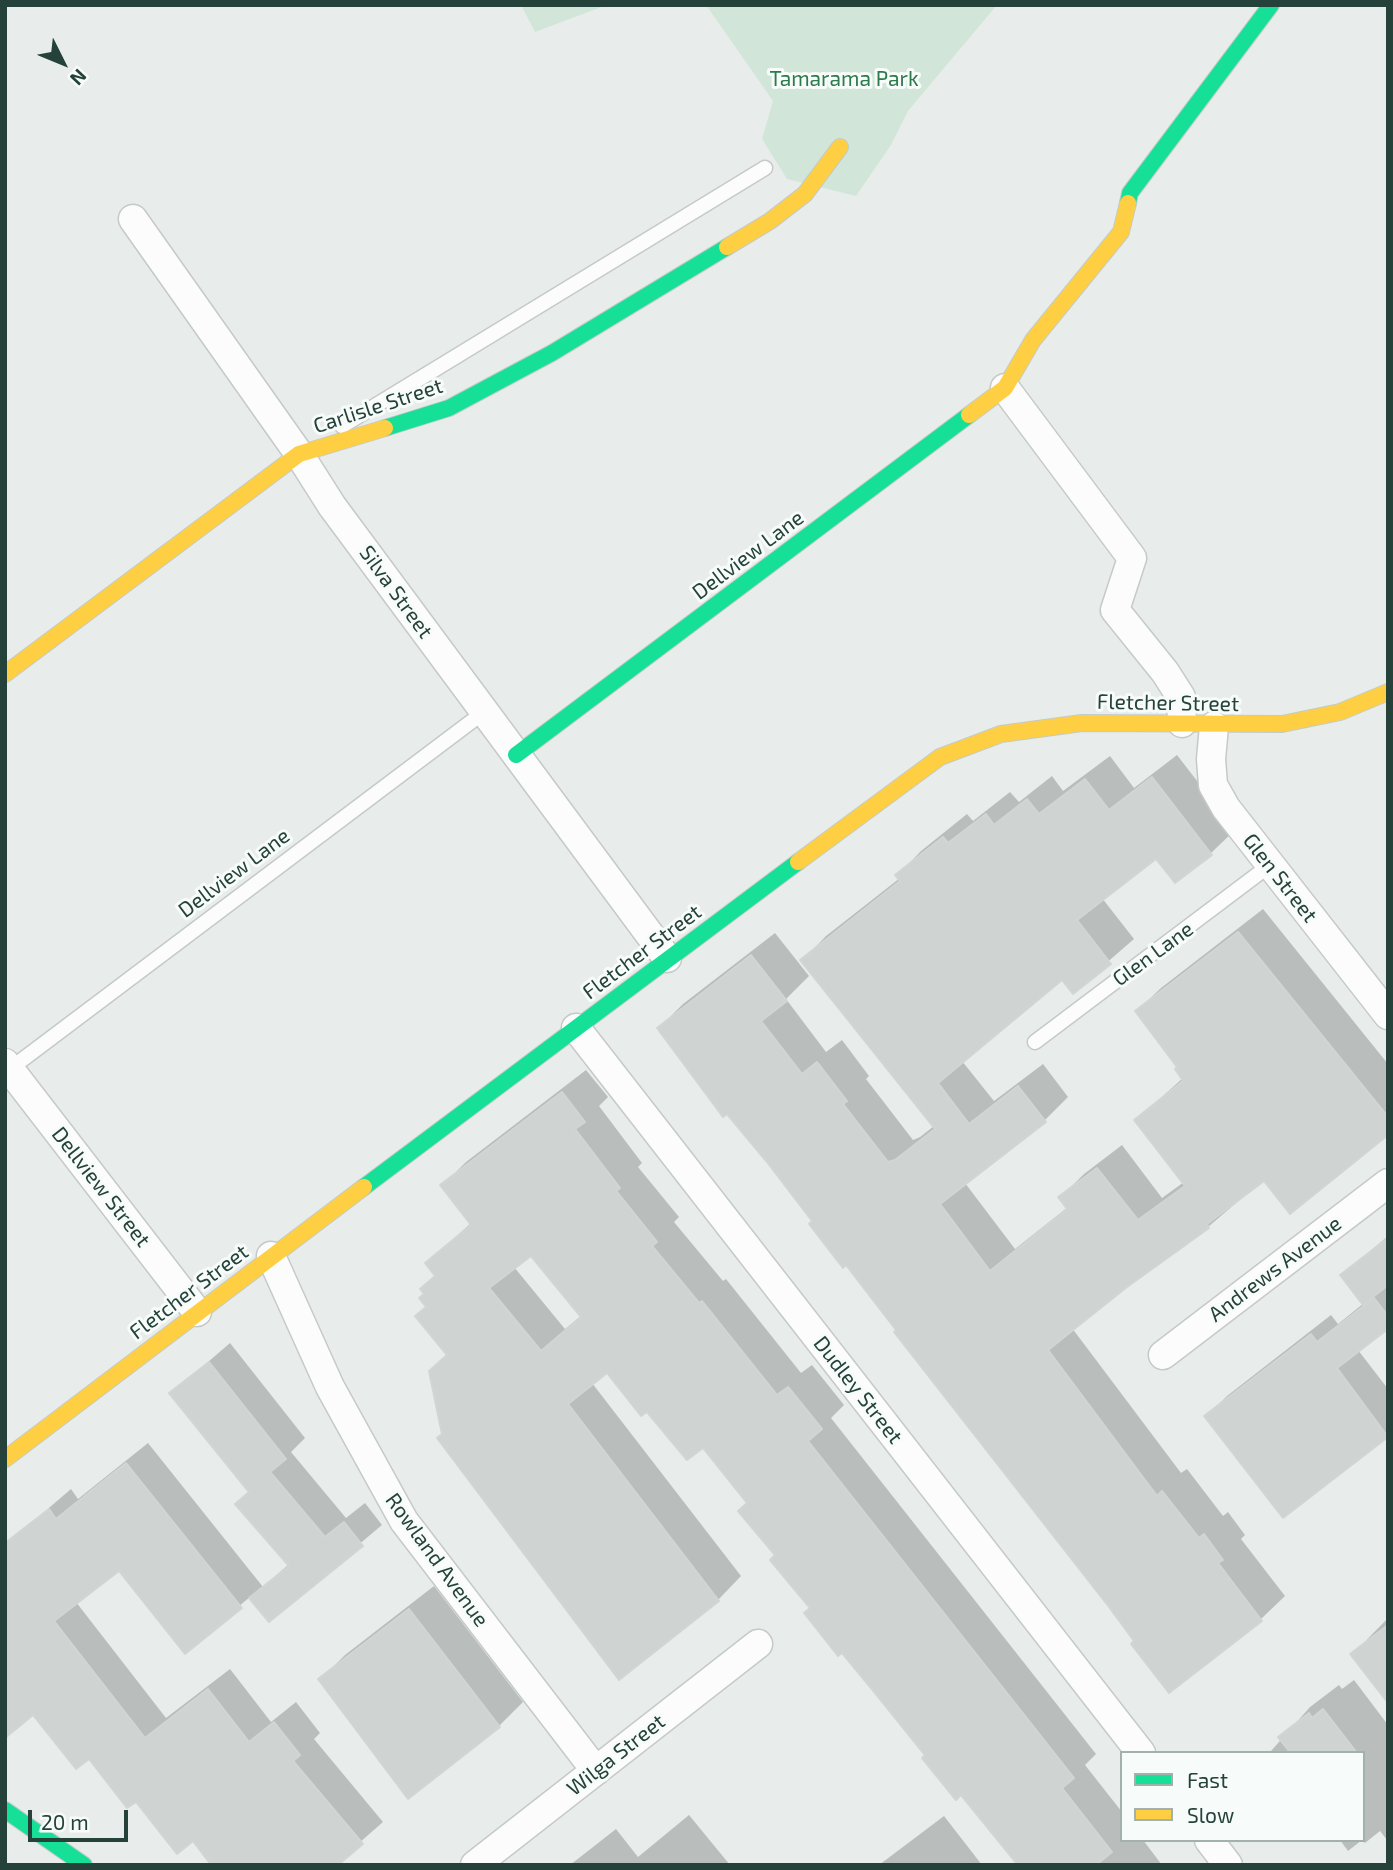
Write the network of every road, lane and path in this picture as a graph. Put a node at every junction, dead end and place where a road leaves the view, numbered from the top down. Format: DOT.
graph roads {
  1 [pos="1271,5"];
  2 [pos="840,147"];
  3 [pos="765,169"];
  4 [pos="133,219"];
  5 [pos="1005,388"];
  6 [pos="299,454"];
  7 [pos="5,674"];
  8 [pos="1388,692"];
  9 [pos="484,712"];
  10 [pos="1182,723"];
  11 [pos="1214,726"];
  12 [pos="516,755"];
  13 [pos="1270,865"];
  14 [pos="667,958"];
  15 [pos="1388,1015"];
  16 [pos="576,1028"];
  17 [pos="1035,1042"];
  18 [pos="8,1066"];
  19 [pos="1388,1183"];
  20 [pos="271,1256"];
  21 [pos="197,1312"];
  22 [pos="1163,1355"];
  23 [pos="5,1459"];
  24 [pos="758,1644"];
  25 [pos="1139,1751"];
  26 [pos="596,1771"];
  27 [pos="5,1810"];
  28 [pos="1211,1842"];
  29 [pos="84,1865"];
  30 [pos="475,1865"];
  31 [pos="1228,1865"];
  1 -- 5 [label="street"];
  2 -- 6 [label="street, Carlisle Street"];
  3 -- 6 [label="lane"];
  4 -- 6 [label="street, Silva Street"];
  5 -- 10 [label="street"];
  5 -- 12 [label="street, Dellview Lane"];
  6 -- 7 [label="street, Carlisle Street"];
  6 -- 9 [label="street, Silva Street"];
  8 -- 11 [label="street, Fletcher Street"];
  9 -- 12 [label="street, Silva Street"];
  9 -- 18 [label="lane, Dellview Lane"];
  10 -- 11 [label="street, Fletcher Street"];
  10 -- 14 [label="street, Fletcher Street"];
  11 -- 13 [label="street, Glen Street"];
  12 -- 14 [label="street, Silva Street"];
  13 -- 15 [label="street, Glen Street"];
  13 -- 17 [label="lane, Glen Lane"];
  14 -- 16 [label="street, Fletcher Street"];
  16 -- 20 [label="street, Fletcher Street"];
  16 -- 25 [label="street, Dudley Street"];
  18 -- 21 [label="street, Dellview Street"];
  19 -- 22 [label="street, Andrews Avenue"];
  20 -- 21 [label="street, Fletcher Street"];
  20 -- 26 [label="street, Rowland Avenue"];
  21 -- 23 [label="street, Fletcher Street"];
  24 -- 26 [label="street, Wilga Street"];
  26 -- 30 [label="street, Wilga Street"];
  27 -- 29 [label="street"];
  28 -- 31 [label="street"];
}
